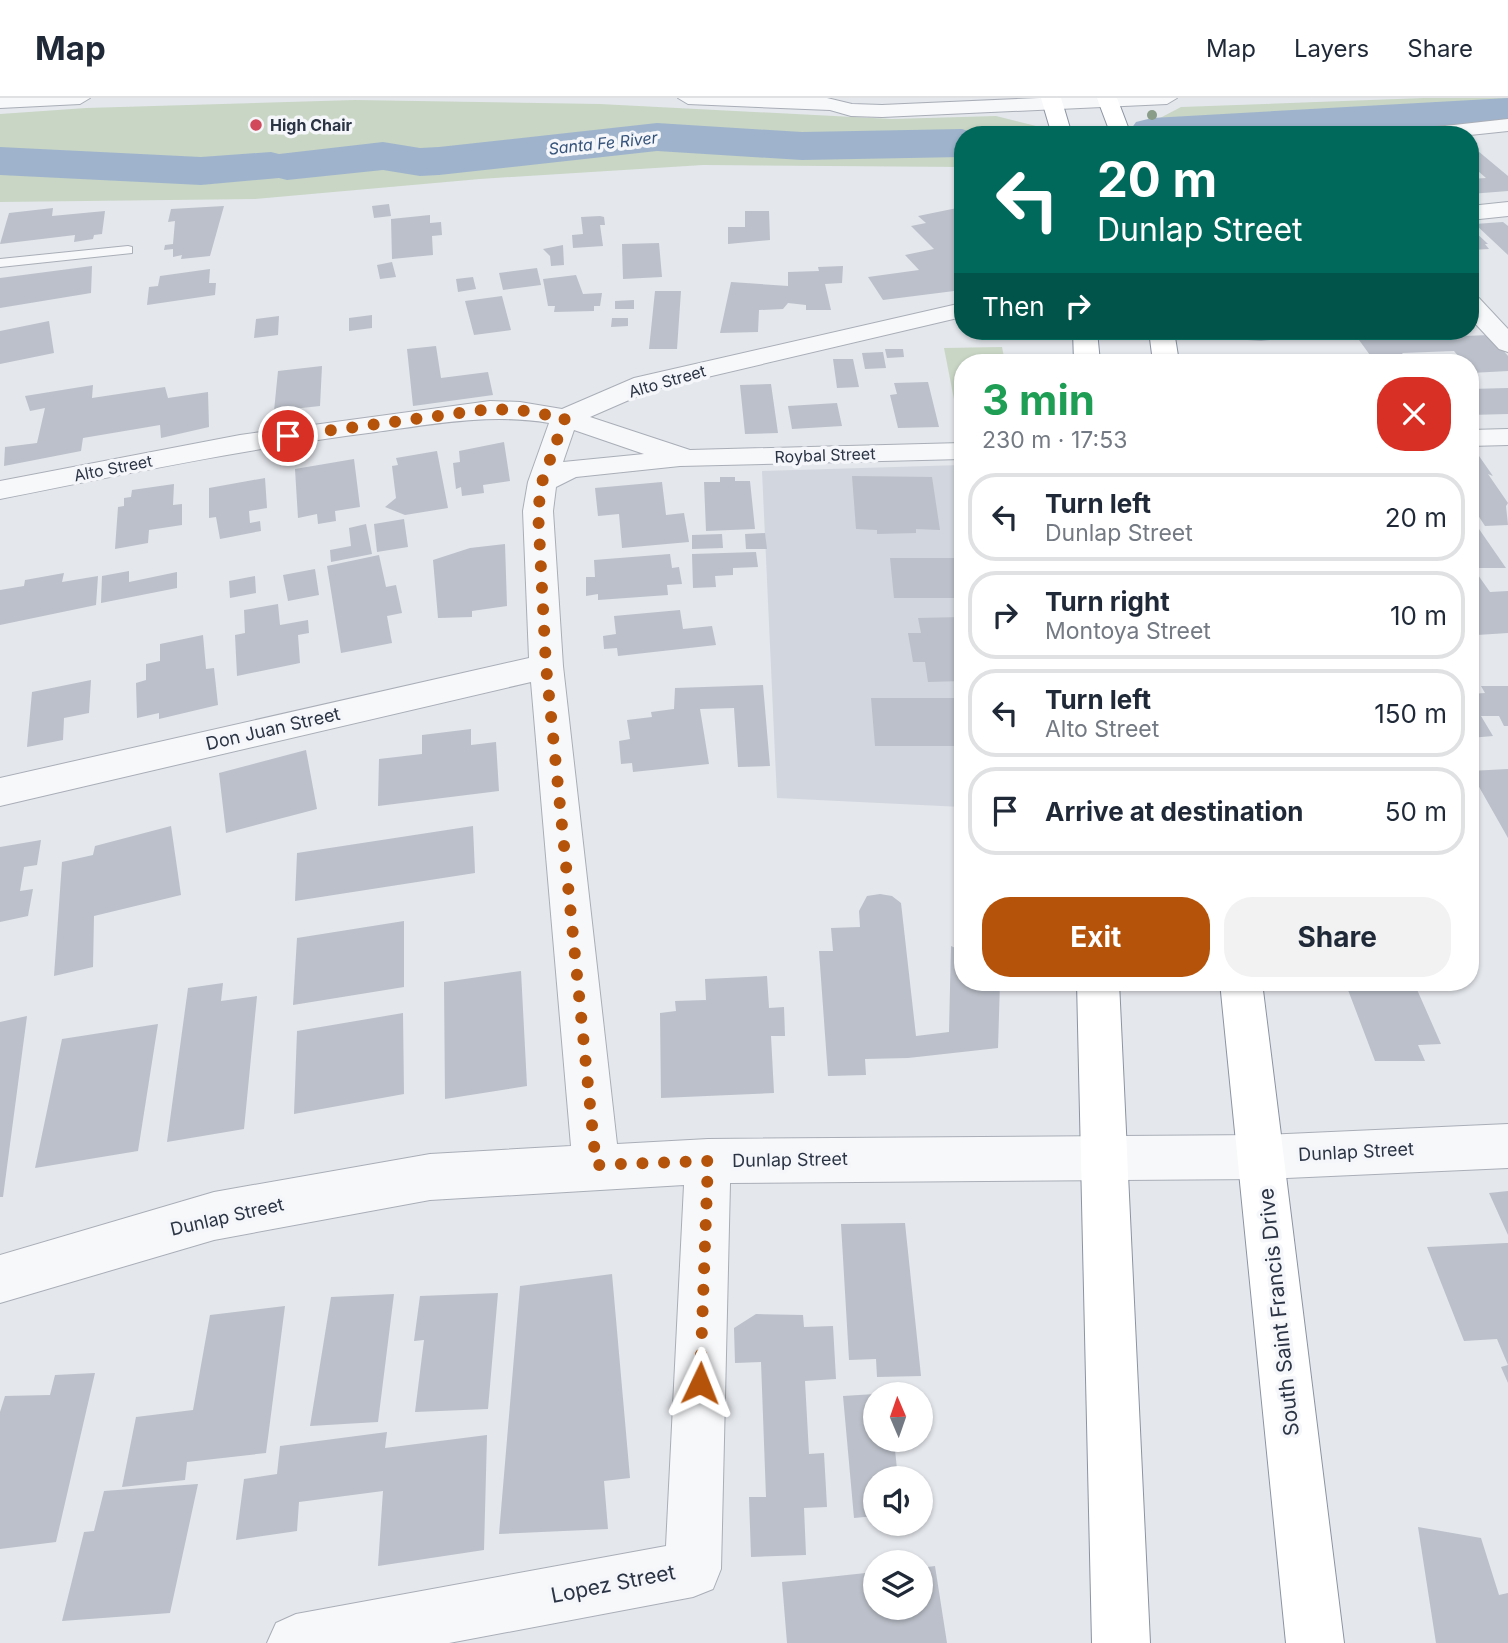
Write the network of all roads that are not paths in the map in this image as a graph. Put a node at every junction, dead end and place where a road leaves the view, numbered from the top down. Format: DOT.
graph roads {
  1 [pos="80,98"];
  2 [pos="688,98"];
  3 [pos="1167,98"];
  4 [pos="31,99"];
  5 [pos="1108,99"];
  6 [pos="836,100"];
  7 [pos="1052,101"];
  8 [pos="0,102"];
  9 [pos="1508,125"];
  10 [pos="1059,126"];
  11 [pos="1118,126"];
  12 [pos="1479,128"];
  13 [pos="1508,209"];
  14 [pos="1479,212"];
  15 [pos="128,250"];
  16 [pos="0,263"];
  17 [pos="954,312"];
  18 [pos="1479,313"];
  19 [pos="1508,344"];
  20 [pos="565,418"];
  21 [pos="1508,437"];
  22 [pos="1479,438"];
  23 [pos="954,451"];
  24 [pos="688,459"];
  25 [pos="542,482"];
  26 [pos="0,490"];
  27 [pos="546,666"];
  28 [pos="0,792"];
  29 [pos="1098,991"];
  30 [pos="1242,991"];
  31 [pos="1508,1146"];
  32 [pos="1103,1156"];
  33 [pos="1262,1157"];
  34 [pos="708,1161"];
  35 [pos="596,1165"];
  36 [pos="0,1279"];
  37 [pos="296,1643"];
  38 [pos="1121,1643"];
  39 [pos="1315,1643"];
  1 -- 4 [label="street"];
  2 -- 6 [label="street"];
  3 -- 5 [label="street"];
  4 -- 8 [label="street"];
  5 -- 7 [label="street"];
  5 -- 11 [label="highway"];
  6 -- 7 [label="street"];
  7 -- 10 [label="highway"];
  9 -- 12 [label="street"];
  13 -- 14 [label="street"];
  15 -- 16 [label="lane"];
  17 -- 20 [label="street, Alto Street"];
  18 -- 19 [label="street"];
  20 -- 24 [label="street, Roybal Street"];
  20 -- 25 [label="street"];
  20 -- 26 [label="street, Alto Street"];
  21 -- 22 [label="street"];
  23 -- 24 [label="street, Roybal Street"];
  24 -- 25 [label="street, Roybal Street"];
  25 -- 27 [label="street"];
  27 -- 28 [label="street, Don Juan Street"];
  27 -- 35 [label="street"];
  29 -- 32 [label="highway"];
  30 -- 33 [label="highway, South Saint Francis Drive"];
  31 -- 33 [label="street, Dunlap Street"];
  32 -- 33 [label="street, Dunlap Street"];
  32 -- 34 [label="street, Dunlap Street"];
  32 -- 38 [label="highway"];
  33 -- 39 [label="highway, South Saint Francis Drive"];
  34 -- 35 [label="street, Dunlap Street"];
  34 -- 37 [label="street, Lopez Street"];
  35 -- 36 [label="street, Dunlap Street"];
}
